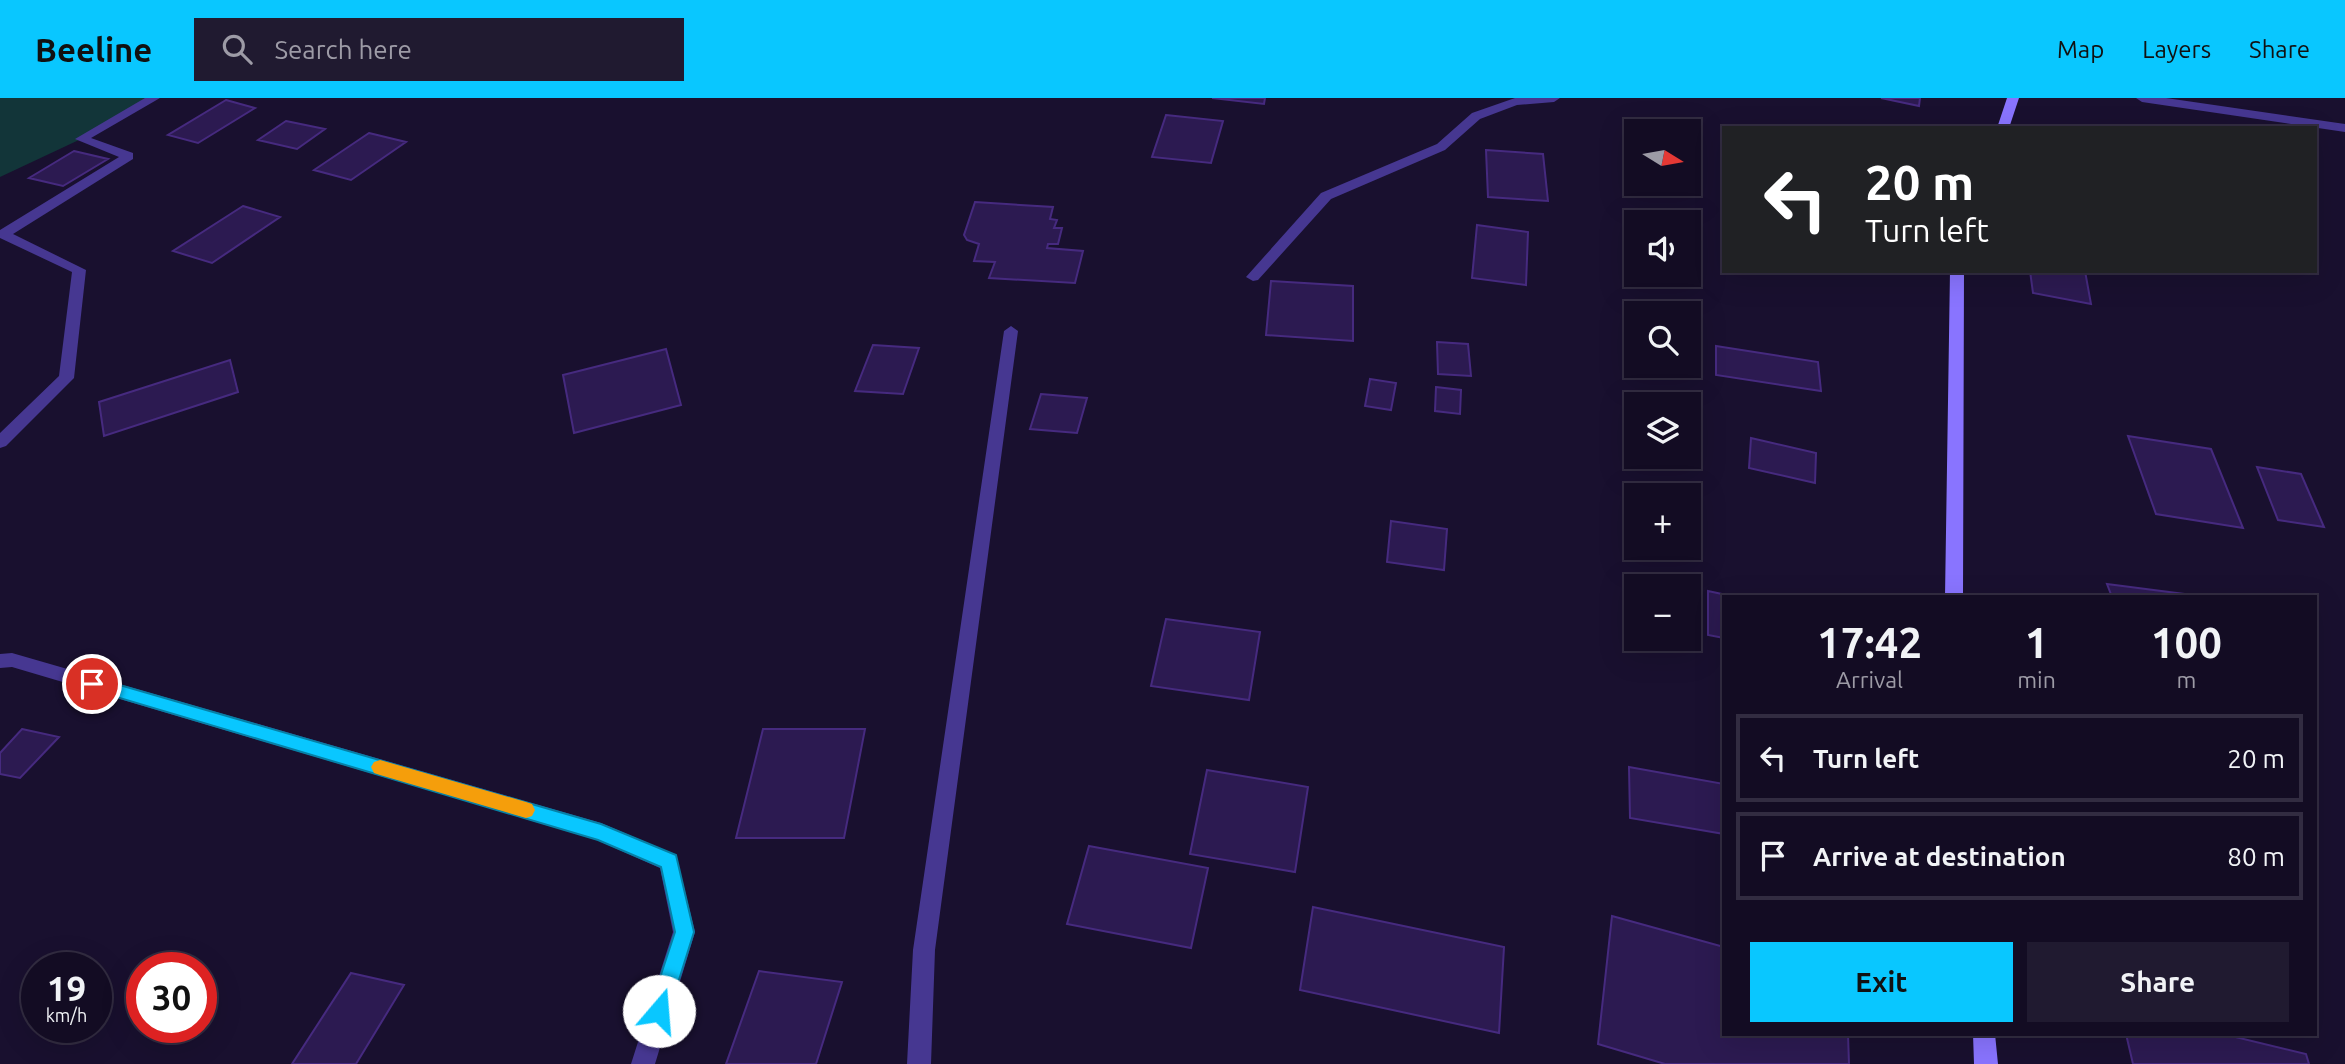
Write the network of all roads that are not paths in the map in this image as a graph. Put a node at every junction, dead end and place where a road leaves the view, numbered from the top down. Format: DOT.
graph roads {
  1 [pos="154,98"];
  2 [pos="1555,98"];
  3 [pos="2013,98"];
  4 [pos="2142,98"];
  5 [pos="2004,126"];
  6 [pos="2345,128"];
  7 [pos="1957,273"];
  8 [pos="1253,277"];
  9 [pos="1011,331"];
  10 [pos="0,442"];
  11 [pos="1954,595"];
  12 [pos="4,658"];
  13 [pos="1984,1036"];
  14 [pos="643,1064"];
  15 [pos="919,1064"];
  16 [pos="1986,1064"];
  1 -- 10 [label="street"];
  2 -- 8 [label="street"];
  3 -- 5 [label="main road"];
  4 -- 6 [label="street"];
  7 -- 11 [label="main road"];
  9 -- 15 [label="street"];
  12 -- 14 [label="street"];
  13 -- 16 [label="main road"];
}
